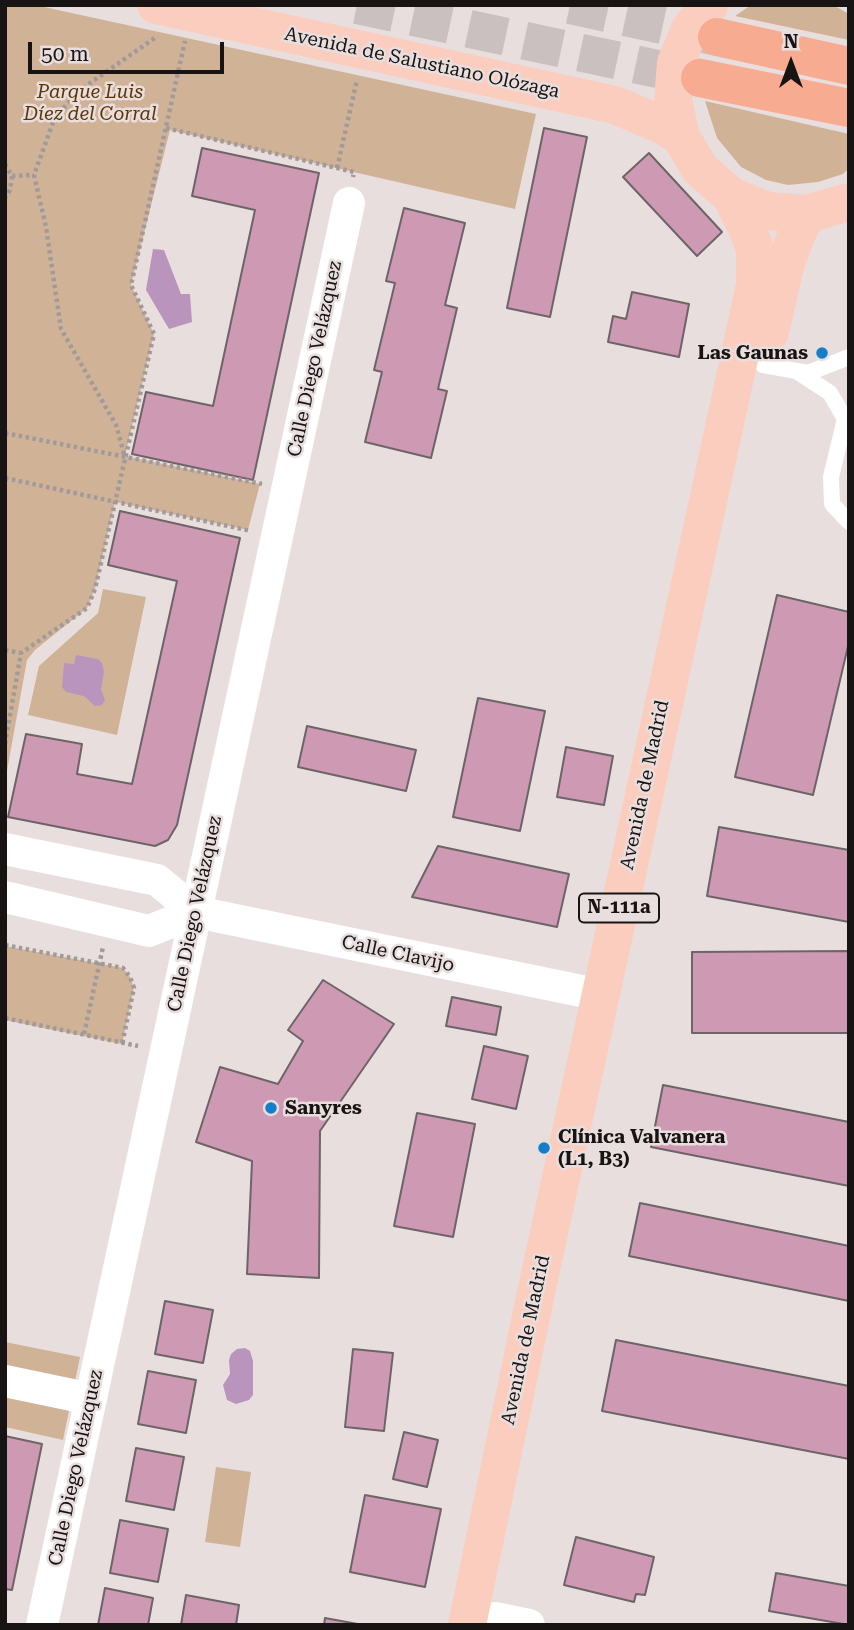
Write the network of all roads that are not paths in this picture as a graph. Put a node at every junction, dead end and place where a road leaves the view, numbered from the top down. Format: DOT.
graph roads {
  1 [pos="174,9"];
  2 [pos="713,21"];
  3 [pos="849,66"];
  4 [pos="700,78"];
  5 [pos="849,108"];
  6 [pos="681,137"];
  7 [pos="731,196"];
  8 [pos="849,202"];
  9 [pos="349,203"];
  10 [pos="807,214"];
  11 [pos="849,357"];
  12 [pos="781,369"];
  13 [pos="849,522"];
  14 [pos="5,849"];
  15 [pos="5,897"];
  16 [pos="196,912"];
  17 [pos="601,995"];
  18 [pos="5,1381"];
  19 [pos="91,1399"];
  20 [pos="496,1623"];
  21 [pos="42,1625"];
  1 -- 6 [label="main road, Avenida de Salustiano Olózaga"];
  2 -- 3 [label="highway"];
  2 -- 6 [label="main road"];
  4 -- 5 [label="highway"];
  6 -- 7 [label="main road"];
  7 -- 10 [label="main road"];
  7 -- 17 [label="main road, Avenida de Madrid / N-111a"];
  8 -- 10 [label="main road"];
  9 -- 16 [label="street, Calle Diego Velázquez"];
  10 -- 12 [label="main road, Avenida de Madrid / N-111a"];
  11 -- 12 [label="lane"];
  12 -- 13 [label="lane"];
  12 -- 20 [label="main road, Avenida de Madrid / N-111a"];
  14 -- 16 [label="street, Calle Clavijo"];
  15 -- 16 [label="street"];
  16 -- 17 [label="street, Calle Clavijo"];
  16 -- 19 [label="street, Calle Diego Velázquez"];
  17 -- 20 [label="main road, Avenida de Madrid / N-111a"];
  18 -- 19 [label="street"];
  19 -- 21 [label="street, Calle Diego Velázquez"];
}
